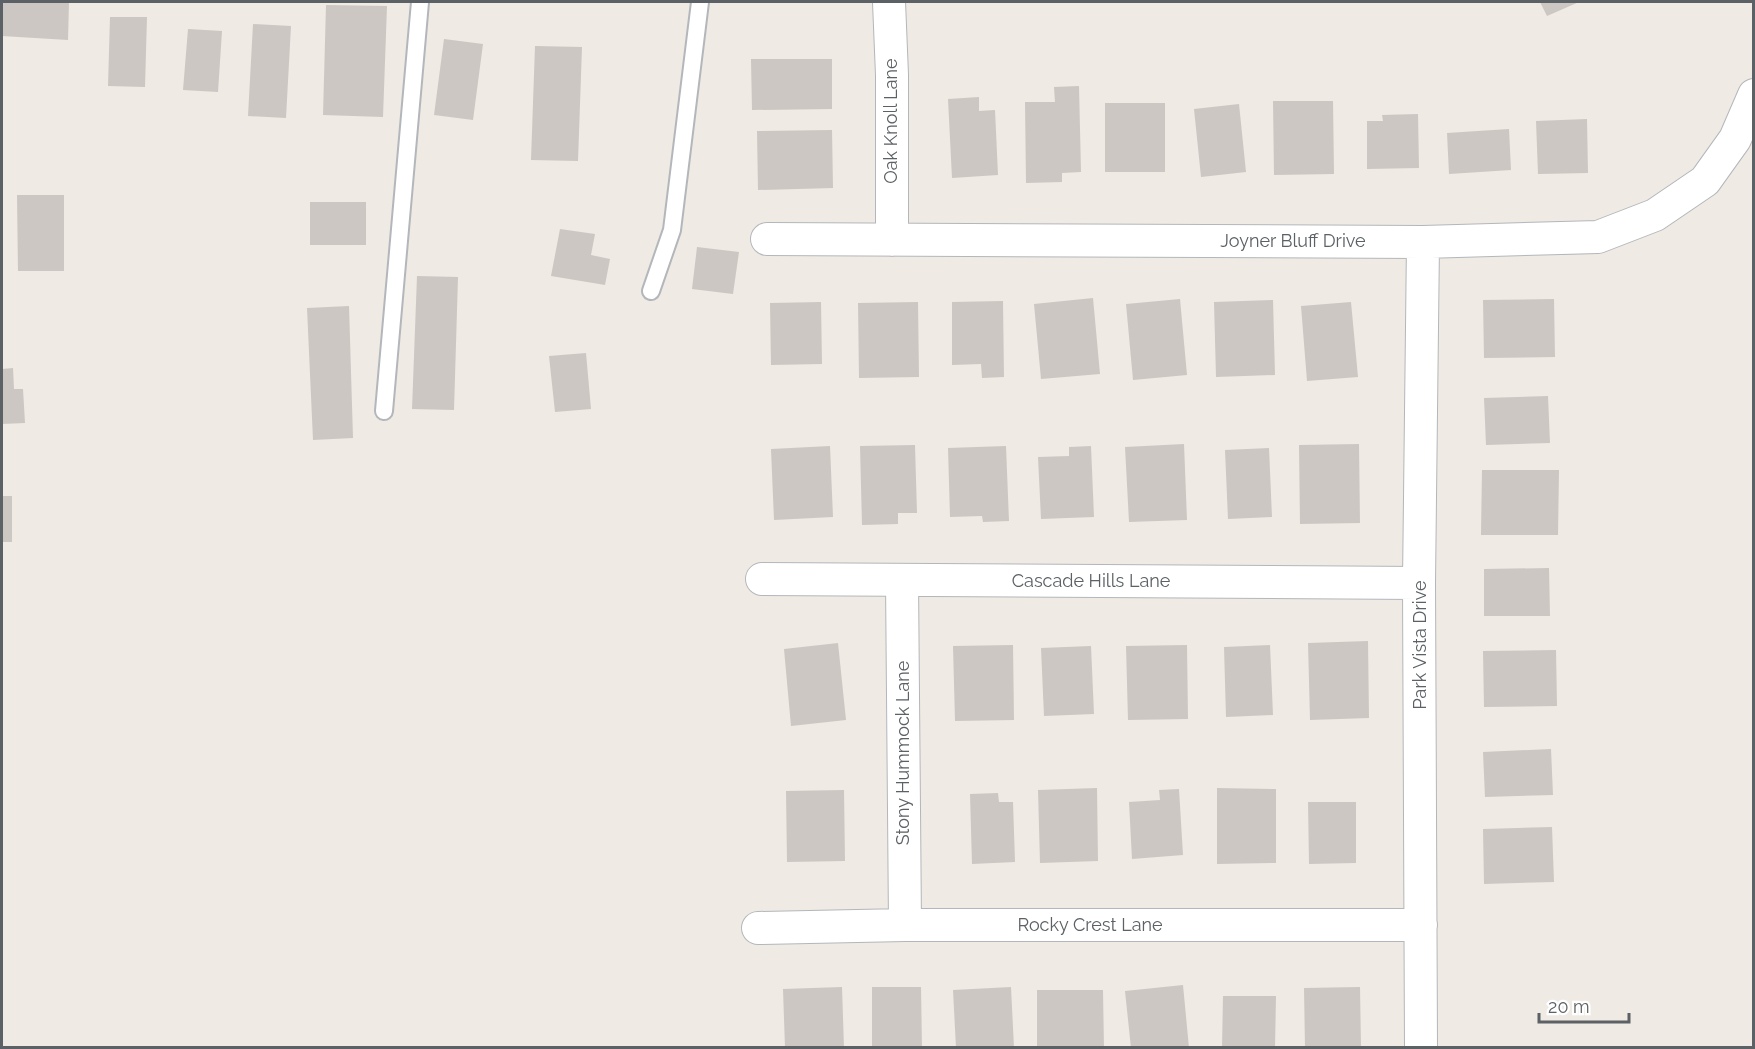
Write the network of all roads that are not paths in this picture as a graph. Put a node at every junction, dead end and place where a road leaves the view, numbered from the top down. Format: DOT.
graph roads {
  1 [pos="420,2"];
  2 [pos="700,2"];
  3 [pos="889,2"];
  4 [pos="1754,95"];
  5 [pos="767,239"];
  6 [pos="892,240"];
  7 [pos="1423,242"];
  8 [pos="651,291"];
  9 [pos="384,411"];
  10 [pos="762,579"];
  11 [pos="902,580"];
  12 [pos="1419,583"];
  13 [pos="905,925"];
  14 [pos="1421,925"];
  15 [pos="758,928"];
  16 [pos="1421,1047"];
  1 -- 9 [label="lane"];
  2 -- 8 [label="lane"];
  3 -- 6 [label="street, Oak Knoll Lane"];
  4 -- 7 [label="street, Joyner Bluff Drive"];
  5 -- 6 [label="street, Joyner Bluff Drive"];
  6 -- 7 [label="street, Joyner Bluff Drive"];
  7 -- 12 [label="street, Park Vista Drive"];
  10 -- 11 [label="street, Cascade Hills Lane"];
  11 -- 12 [label="street, Cascade Hills Lane"];
  11 -- 13 [label="street, Stony Hummock Lane"];
  12 -- 14 [label="street, Park Vista Drive"];
  13 -- 14 [label="street, Rocky Crest Lane"];
  13 -- 15 [label="street, Rocky Crest Lane"];
  14 -- 16 [label="street, Park Vista Drive"];
}
